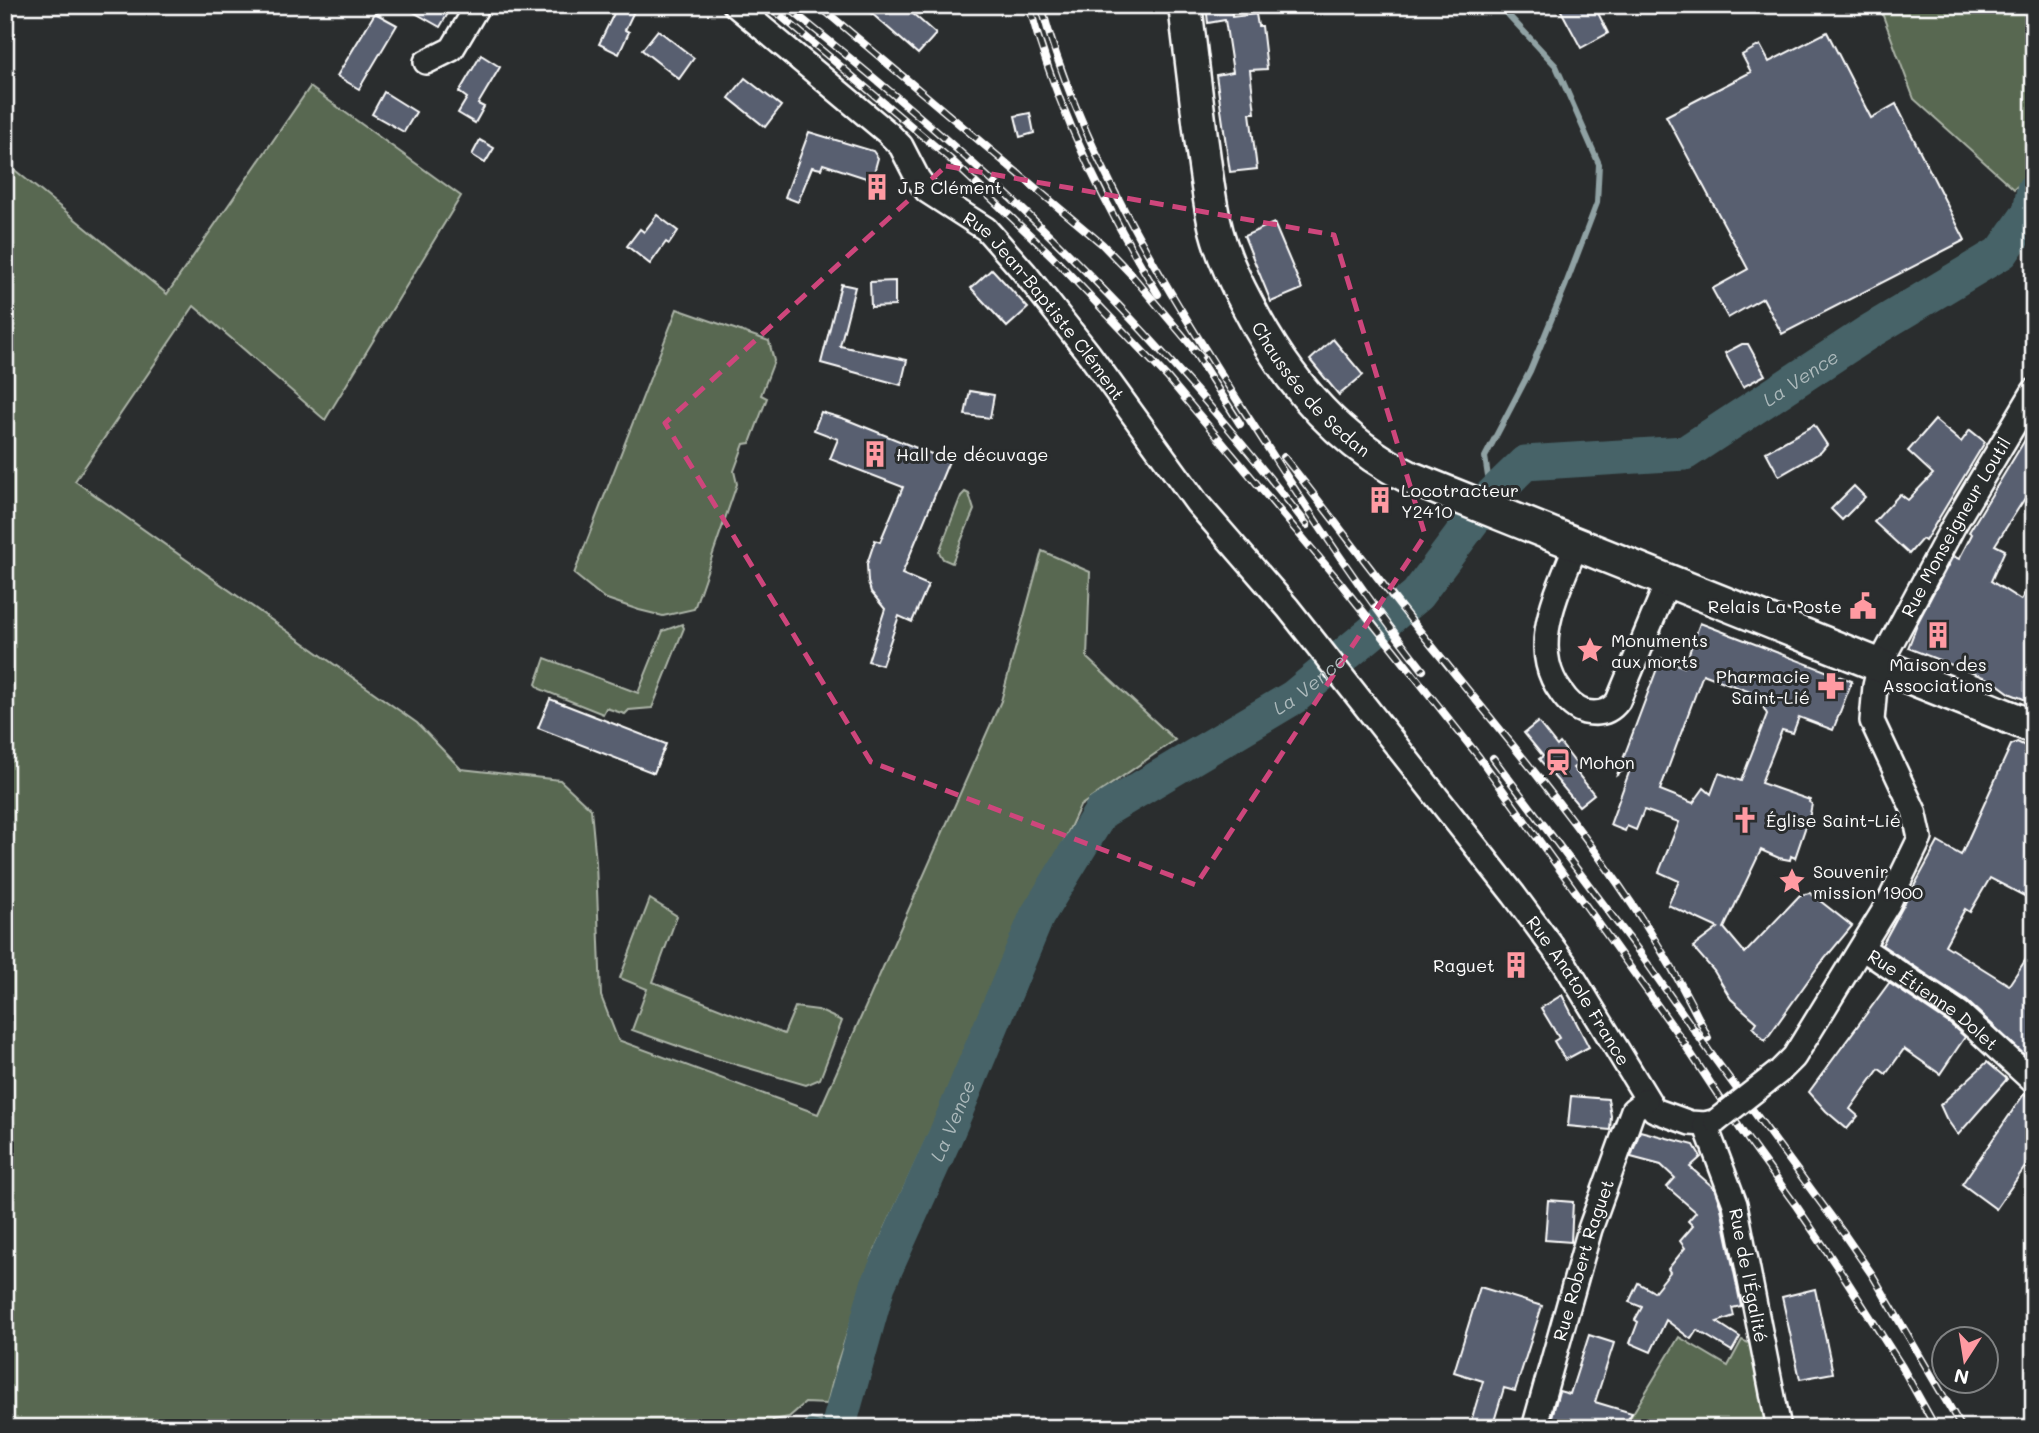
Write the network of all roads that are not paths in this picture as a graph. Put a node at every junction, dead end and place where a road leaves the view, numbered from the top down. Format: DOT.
graph roads {
  1 [pos="478,5"];
  2 [pos="735,5"];
  3 [pos="1185,5"];
  4 [pos="426,62"];
  5 [pos="2034,391"];
  6 [pos="1577,545"];
  7 [pos="1668,581"];
  8 [pos="1316,644"];
  9 [pos="1880,664"];
  10 [pos="2034,727"];
  11 [pos="1862,948"];
  12 [pos="2034,1082"];
  13 [pos="1646,1100"];
  14 [pos="1710,1122"];
  15 [pos="1534,1428"];
  16 [pos="1779,1428"];
  1 -- 4 [label="street"];
  2 -- 8 [label="street, Rue Jean-Baptiste Clément"];
  3 -- 6 [label="main road, Chaussée de Sedan"];
  5 -- 9 [label="street, Rue Monseigneur Loutil"];
  6 -- 7 [label="main road, Chaussée de Sedan"];
  6 -- 7 [label="street"];
  7 -- 9 [label="main road, Chaussée de Sedan"];
  8 -- 13 [label="street, Rue Anatole France"];
  9 -- 10 [label="main road, Chaussée de Sedan"];
  9 -- 11 [label="street, Rue Monseigneur Loutil"];
  11 -- 12 [label="street, Rue Étienne Dolet"];
  11 -- 14 [label="street, bridge"];
  13 -- 14 [label="street, Rue Anatole France"];
  13 -- 15 [label="street, Rue Robert Raguet"];
  14 -- 16 [label="street, Rue de l'Égalité"];
}
